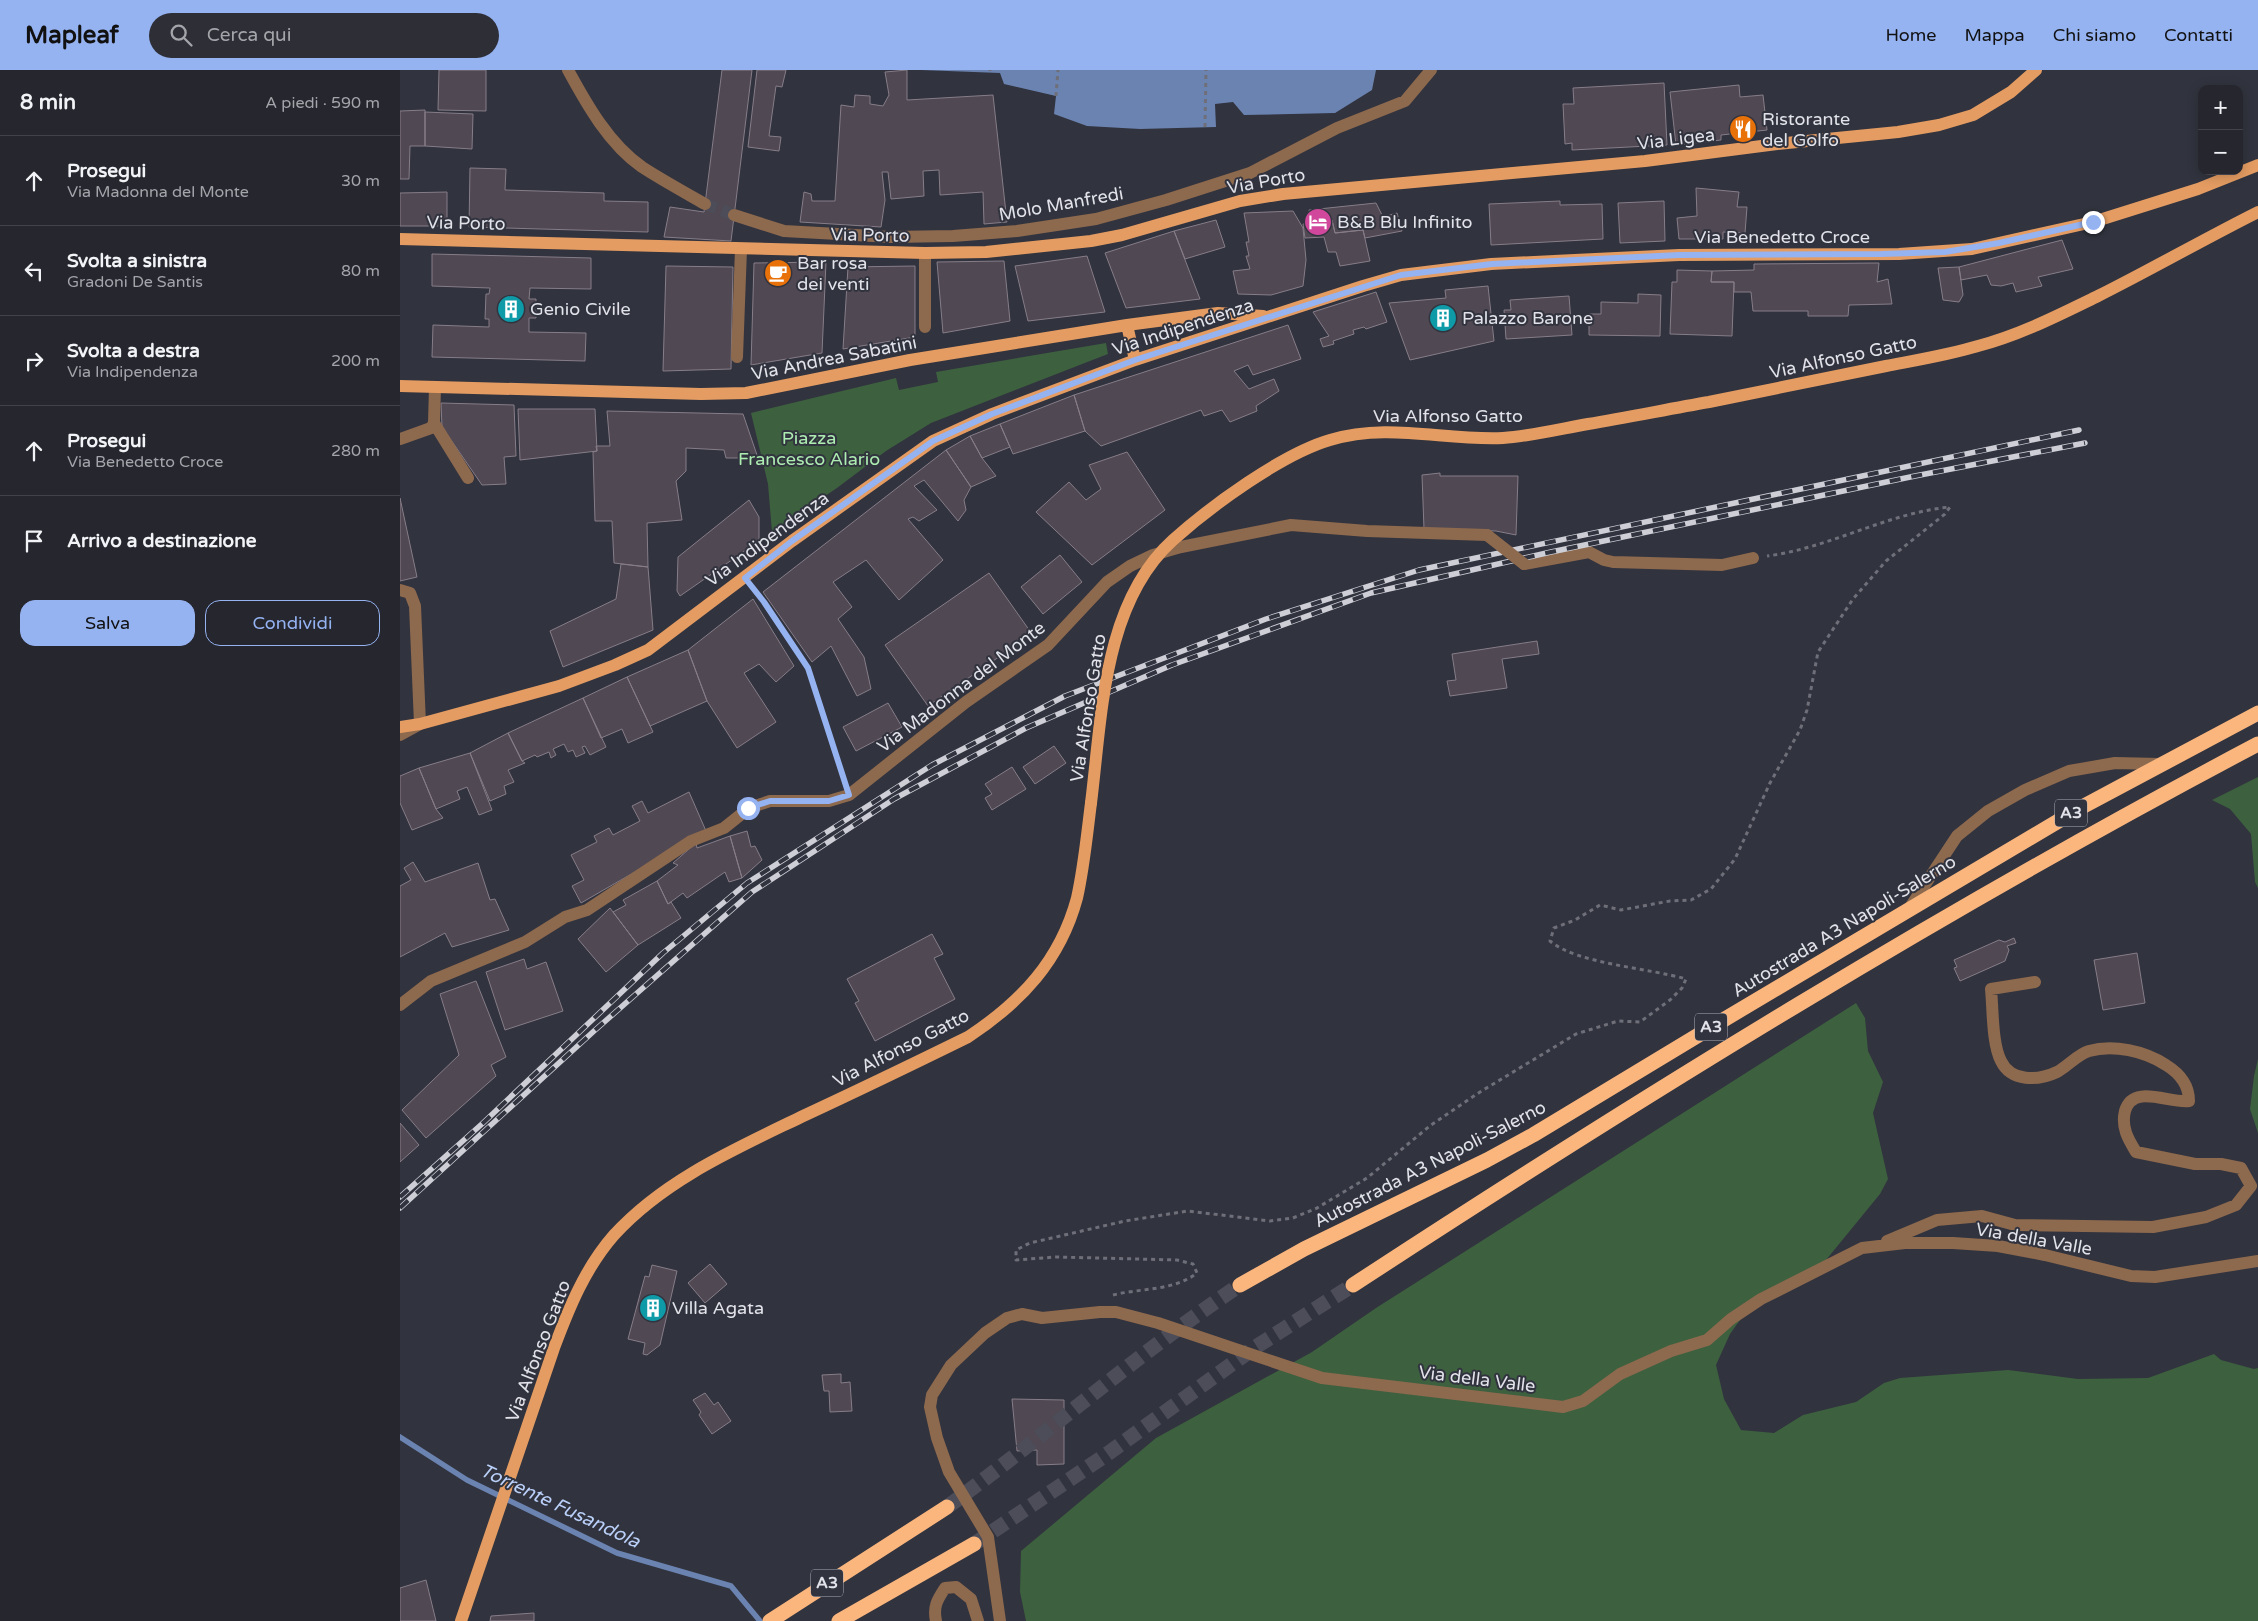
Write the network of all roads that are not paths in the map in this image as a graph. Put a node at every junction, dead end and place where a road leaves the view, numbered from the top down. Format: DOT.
graph roads {
  1 [pos="568,70"];
  2 [pos="1431,70"];
  3 [pos="2036,70"];
  4 [pos="2258,165"];
  5 [pos="1333,188"];
  6 [pos="705,204"];
  7 [pos="2258,212"];
  8 [pos="734,215"];
  9 [pos="784,231"];
  10 [pos="400,239"];
  11 [pos="741,249"];
  12 [pos="783,250"];
  13 [pos="925,253"];
  14 [pos="1270,316"];
  15 [pos="1127,325"];
  16 [pos="925,327"];
  17 [pos="737,356"];
  18 [pos="1135,360"];
  19 [pos="400,386"];
  20 [pos="435,387"];
  21 [pos="434,423"];
  22 [pos="400,439"];
  23 [pos="468,478"];
  24 [pos="1753,558"];
  25 [pos="400,590"];
  26 [pos="2258,713"];
  27 [pos="420,724"];
  28 [pos="400,727"];
  29 [pos="400,735"];
  30 [pos="2258,744"];
  31 [pos="2160,764"];
  32 [pos="1910,908"];
  33 [pos="2035,982"];
  34 [pos="413,995"];
  35 [pos="400,1005"];
  36 [pos="400,1014"];
  37 [pos="1875,1246"];
  38 [pos="2258,1261"];
  39 [pos="1353,1285"];
  40 [pos="1240,1286"];
  41 [pos="947,1507"];
  42 [pos="974,1544"];
  43 [pos="461,1621"];
  44 [pos="770,1621"];
  45 [pos="839,1621"];
  46 [pos="936,1621"];
  47 [pos="978,1621"];
  48 [pos="1000,1621"];
  1 -- 6 [label="street"];
  2 -- 9 [label="street, Molo Manfredi"];
  3 -- 5 [label="main road, Via Ligea"];
  4 -- 14 [label="main road, Via Benedetto Croce"];
  5 -- 13 [label="main road, Via Porto"];
  7 -- 43 [label="main road, Via Alfonso Gatto, bridge"];
  8 -- 9 [label="street, Molo Manfredi"];
  9 -- 12 [label="street"];
  10 -- 11 [label="main road, Via Porto"];
  11 -- 12 [label="main road, Via Porto"];
  11 -- 17 [label="street"];
  12 -- 13 [label="main road, Via Porto"];
  13 -- 16 [label="street"];
  14 -- 15 [label="main road, Via Andrea Sabatini"];
  14 -- 18 [label="main road, Via Indipendenza"];
  15 -- 18 [label="main road"];
  15 -- 20 [label="main road, Via Andrea Sabatini"];
  18 -- 27 [label="main road, Via Indipendenza"];
  19 -- 20 [label="main road, Via Andrea Sabatini"];
  20 -- 21 [label="street"];
  21 -- 22 [label="street"];
  21 -- 23 [label="street"];
  24 -- 34 [label="street, Via Madonna del Monte, bridge"];
  25 -- 27 [label="street"];
  26 -- 31 [label="highway, Autostrada A3 Napoli-Salerno / A3"];
  27 -- 28 [label="main road, Via Indipendenza"];
  27 -- 29 [label="street"];
  30 -- 39 [label="highway, A3"];
  31 -- 32 [label="highway, Autostrada A3 Napoli-Salerno / A3"];
  31 -- 32 [label="street"];
  32 -- 40 [label="highway, Autostrada A3 Napoli-Salerno / A3"];
  33 -- 37 [label="street"];
  34 -- 35 [label="street, Via Madonna del Monte"];
  34 -- 36 [label="street"];
  37 -- 38 [label="street, Via della Valle"];
  37 -- 48 [label="street, Via della Valle"];
  41 -- 44 [label="highway, A3"];
  42 -- 45 [label="highway, A3"];
  46 -- 47 [label="street"];
}
